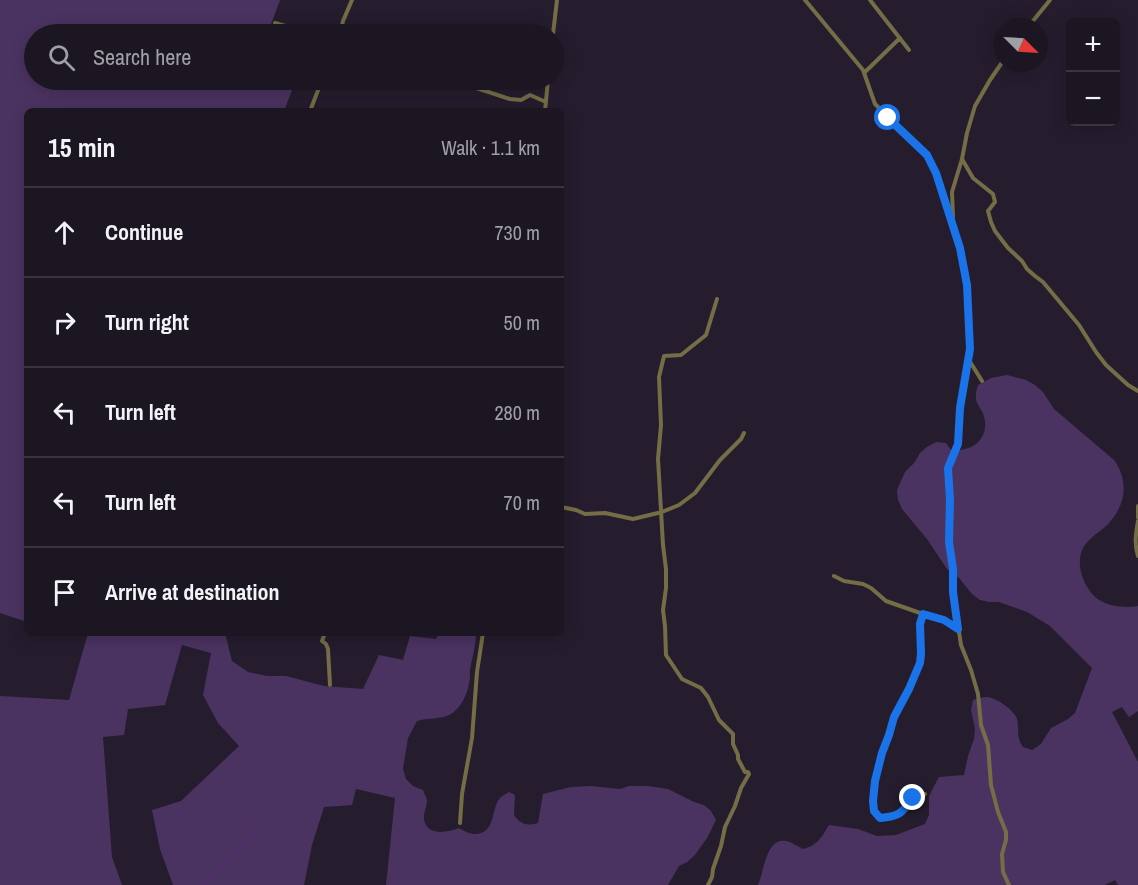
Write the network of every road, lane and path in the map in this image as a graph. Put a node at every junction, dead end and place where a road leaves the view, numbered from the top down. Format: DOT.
graph roads {
  1 [pos="352,0"];
  2 [pos="557,0"];
  3 [pos="805,0"];
  4 [pos="870,0"];
  5 [pos="1050,0"];
  6 [pos="1035,18"];
  7 [pos="275,23"];
  8 [pos="278,24"];
  9 [pos="342,24"];
  10 [pos="554,24"];
  11 [pos="900,38"];
  12 [pos="909,50"];
  13 [pos="995,72"];
  14 [pos="864,73"];
  15 [pos="318,90"];
  16 [pos="483,90"];
  17 [pos="547,90"];
  18 [pos="546,102"];
  19 [pos="310,108"];
  20 [pos="545,108"];
  21 [pos="962,159"];
  22 [pos="953,223"];
  23 [pos="717,299"];
  24 [pos="969,360"];
  25 [pos="982,381"];
  26 [pos="1138,391"];
  27 [pos="744,433"];
  28 [pos="1138,506"];
  29 [pos="564,508"];
  30 [pos="662,512"];
  31 [pos="1138,520"];
  32 [pos="1138,555"];
  33 [pos="834,576"];
  34 [pos="923,614"];
  35 [pos="958,629"];
  36 [pos="324,636"];
  37 [pos="483,636"];
  38 [pos="330,685"];
  39 [pos="925,794"];
  40 [pos="460,823"];
  41 [pos="708,885"];
  42 [pos="1009,885"];
  1 -- 9 [label="street"];
  2 -- 10 [label="street"];
  3 -- 14 [label="street"];
  4 -- 11 [label="street"];
  5 -- 6 [label="street"];
  7 -- 8 [label="street"];
  11 -- 12 [label="street"];
  11 -- 14 [label="street"];
  13 -- 21 [label="street"];
  14 -- 22 [label="street"];
  15 -- 19 [label="street"];
  16 -- 18 [label="street"];
  17 -- 18 [label="street"];
  18 -- 20 [label="street"];
  21 -- 22 [label="street"];
  21 -- 26 [label="street"];
  22 -- 24 [label="street"];
  23 -- 30 [label="street"];
  24 -- 25 [label="street"];
  24 -- 35 [label="street"];
  27 -- 30 [label="street"];
  28 -- 31 [label="street"];
  29 -- 30 [label="street"];
  30 -- 41 [label="street"];
  31 -- 32 [label="street"];
  33 -- 34 [label="street"];
  34 -- 35 [label="street"];
  34 -- 39 [label="street"];
  35 -- 42 [label="street"];
  36 -- 38 [label="street"];
  37 -- 40 [label="street"];
}
